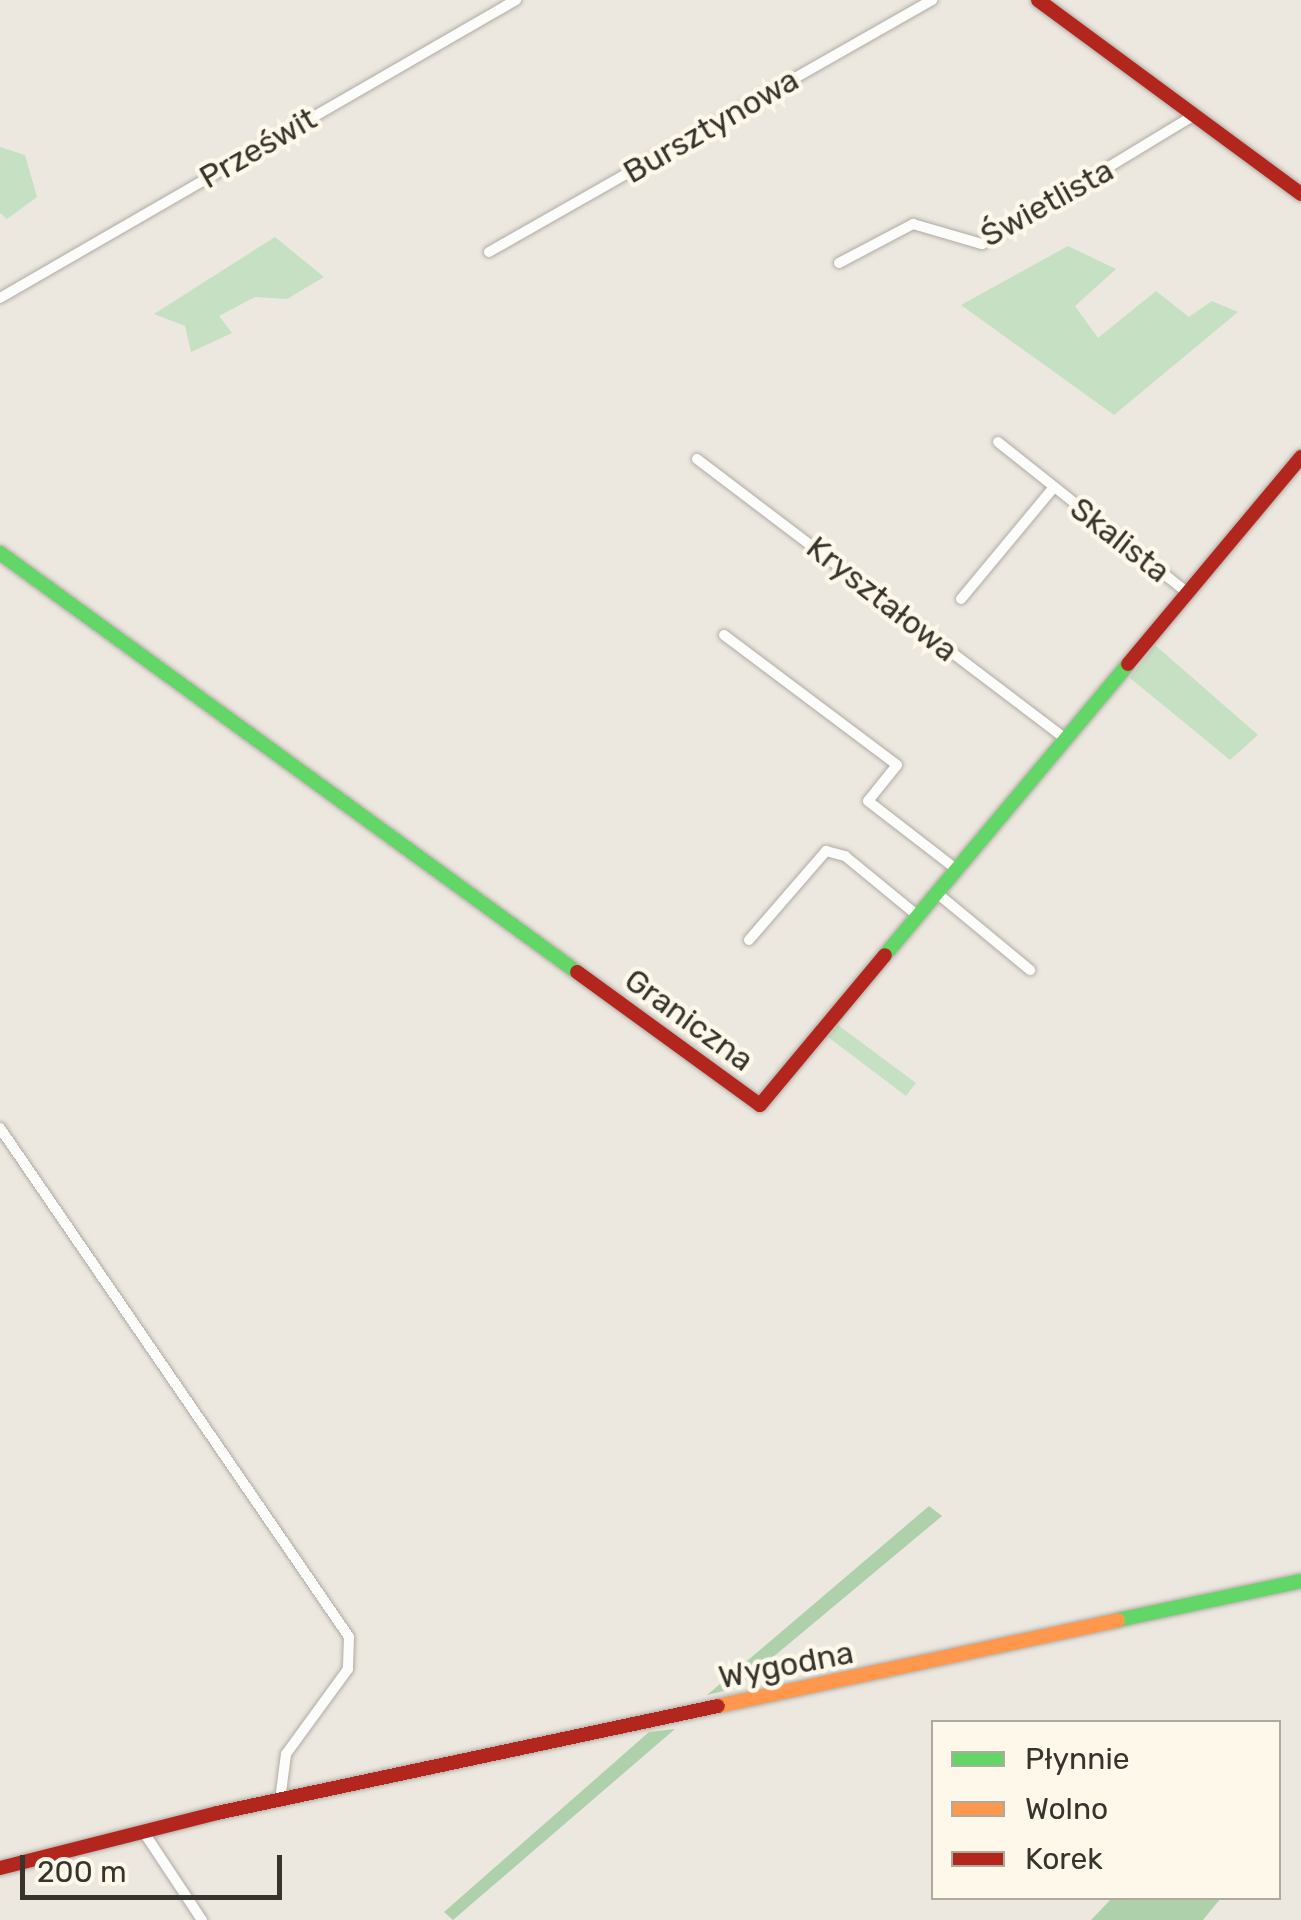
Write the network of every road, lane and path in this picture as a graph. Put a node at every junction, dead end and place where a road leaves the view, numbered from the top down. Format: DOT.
graph roads {
  1 [pos="516,0"];
  2 [pos="932,0"];
  3 [pos="1049,3"];
  4 [pos="1194,115"];
  5 [pos="1301,194"];
  6 [pos="489,252"];
  7 [pos="839,263"];
  8 [pos="0,298"];
  9 [pos="998,442"];
  10 [pos="1301,457"];
  11 [pos="697,459"];
  12 [pos="1053,488"];
  13 [pos="0,553"];
  14 [pos="1188,593"];
  15 [pos="960,599"];
  16 [pos="724,635"];
  17 [pos="1066,739"];
  18 [pos="956,869"];
  19 [pos="937,893"];
  20 [pos="918,916"];
  21 [pos="748,940"];
  22 [pos="1030,970"];
  23 [pos="0,1128"];
  24 [pos="1301,1581"];
  25 [pos="280,1800"];
  26 [pos="143,1831"];
  27 [pos="0,1868"];
  28 [pos="202,1920"];
  1 -- 8 [label="street, Prześwit"];
  2 -- 6 [label="street, Bursztynowa"];
  3 -- 4 [label="street"];
  4 -- 5 [label="street"];
  4 -- 7 [label="street, Świetlista"];
  9 -- 12 [label="street, Skalista"];
  10 -- 14 [label="street, Graniczna"];
  11 -- 17 [label="street, Kryształowa"];
  12 -- 14 [label="street, Skalista"];
  12 -- 15 [label="street, Skalista"];
  13 -- 20 [label="street, Graniczna"];
  14 -- 17 [label="street, Graniczna"];
  16 -- 18 [label="street"];
  17 -- 18 [label="street, Graniczna"];
  18 -- 19 [label="street, Graniczna"];
  19 -- 20 [label="street, Graniczna"];
  19 -- 22 [label="street"];
  20 -- 21 [label="street"];
  23 -- 25 [label="street"];
  24 -- 25 [label="street, Wygodna"];
  25 -- 26 [label="street, Wygodna"];
  26 -- 27 [label="street, Wygodna"];
  26 -- 28 [label="street"];
}
